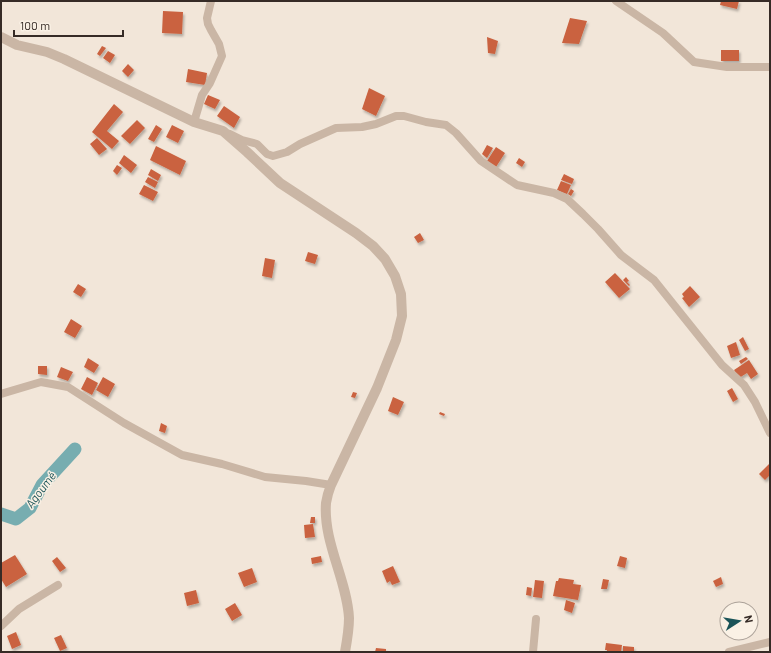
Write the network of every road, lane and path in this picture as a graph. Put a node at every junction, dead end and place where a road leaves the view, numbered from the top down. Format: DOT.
graph roads {
  1 [pos="211,1"];
  2 [pos="616,1"];
  3 [pos="1,37"];
  4 [pos="770,67"];
  5 [pos="194,122"];
  6 [pos="223,131"];
  7 [pos="1,394"];
  8 [pos="770,433"];
  9 [pos="331,485"];
  10 [pos="58,585"];
  11 [pos="536,619"];
  12 [pos="1,626"];
  13 [pos="770,642"];
  14 [pos="345,652"];
  15 [pos="533,652"];
  16 [pos="730,652"];
  1 -- 5 [label="street"];
  2 -- 4 [label="street"];
  3 -- 5 [label="street"];
  5 -- 6 [label="street"];
  6 -- 8 [label="street"];
  6 -- 9 [label="street"];
  7 -- 9 [label="street"];
  9 -- 14 [label="street"];
  10 -- 12 [label="street"];
  11 -- 15 [label="street"];
  13 -- 16 [label="street"];
}
